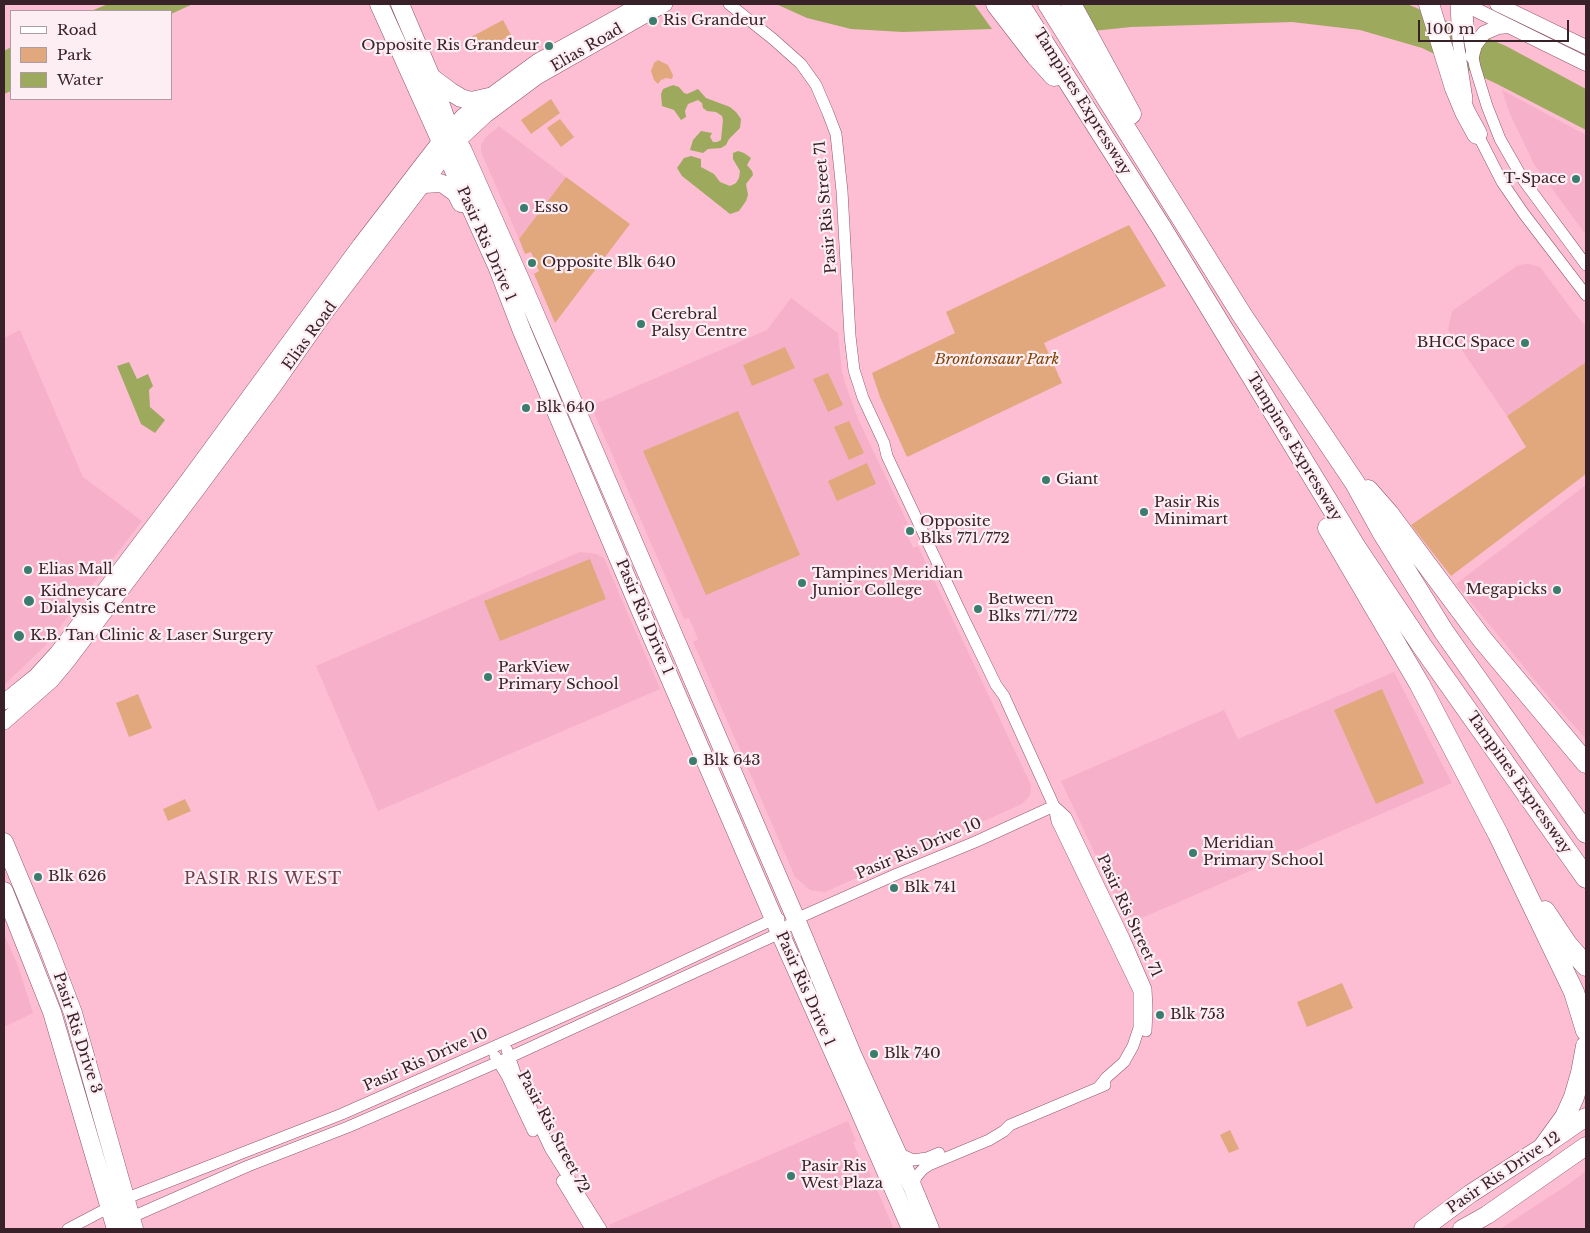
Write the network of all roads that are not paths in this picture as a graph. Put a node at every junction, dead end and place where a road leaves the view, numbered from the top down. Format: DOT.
graph roads {
  1 [pos="379,4"];
  2 [pos="400,4"];
  3 [pos="641,4"];
  4 [pos="665,4"];
  5 [pos="729,4"];
  6 [pos="996,4"];
  7 [pos="1019,4"];
  8 [pos="1048,4"];
  9 [pos="1071,4"];
  10 [pos="1429,4"];
  11 [pos="1463,4"];
  12 [pos="1497,4"];
  13 [pos="1509,26"];
  14 [pos="1586,47"];
  15 [pos="1472,56"];
  16 [pos="1586,64"];
  17 [pos="1456,71"];
  18 [pos="431,77"];
  19 [pos="489,97"];
  20 [pos="1090,116"];
  21 [pos="1477,134"];
  22 [pos="449,141"];
  23 [pos="424,184"];
  24 [pos="483,234"];
  25 [pos="1586,266"];
  26 [pos="1214,269"];
  27 [pos="1586,295"];
  28 [pos="1222,328"];
  29 [pos="1355,483"];
  30 [pos="4,702"];
  31 [pos="4,722"];
  32 [pos="1586,763"];
  33 [pos="1054,806"];
  34 [pos="1586,833"];
  35 [pos="1498,834"];
  36 [pos="4,842"];
  37 [pos="1586,878"];
  38 [pos="4,891"];
  39 [pos="796,919"];
  40 [pos="777,926"];
  41 [pos="1586,966"];
  42 [pos="558,1018"];
  43 [pos="1586,1031"];
  44 [pos="564,1032"];
  45 [pos="503,1042"];
  46 [pos="1586,1046"];
  47 [pos="490,1048"];
  48 [pos="510,1057"];
  49 [pos="498,1062"];
  50 [pos="1586,1117"];
  51 [pos="1010,1125"];
  52 [pos="1544,1146"];
  53 [pos="1586,1146"];
  54 [pos="896,1152"];
  55 [pos="913,1188"];
  56 [pos="127,1198"];
  57 [pos="111,1207"];
  58 [pos="133,1223"];
  59 [pos="113,1228"];
  60 [pos="68,1229"];
  61 [pos="591,1229"];
  62 [pos="601,1229"];
  63 [pos="911,1229"];
  64 [pos="930,1229"];
  65 [pos="1423,1229"];
  66 [pos="1462,1229"];
  1 -- 22 [label="main road, Pasir Ris Drive 1"];
  2 -- 18 [label="main road, Pasir Ris Drive 1"];
  3 -- 19 [label="main road, Elias Road"];
  4 -- 22 [label="main road, Elias Road"];
  5 -- 33 [label="street, Pasir Ris Street 71"];
  6 -- 20 [label="highway"];
  7 -- 20 [label="highway, Tampines Expressway"];
  8 -- 26 [label="highway, Tampines Expressway"];
  9 -- 26 [label="highway"];
  10 -- 17 [label="highway"];
  11 -- 13 [label="street"];
  11 -- 15 [label="street"];
  11 -- 17 [label="street"];
  12 -- 14 [label="street"];
  13 -- 15 [label="street"];
  13 -- 16 [label="street"];
  15 -- 25 [label="street"];
  17 -- 21 [label="highway"];
  18 -- 19 [label="main road"];
  18 -- 22 [label="main road, Pasir Ris Drive 1"];
  19 -- 22 [label="main road, Elias Road"];
  20 -- 28 [label="highway, Tampines Expressway"];
  21 -- 27 [label="street"];
  22 -- 23 [label="main road, Elias Road"];
  22 -- 24 [label="main road, Pasir Ris Drive 1"];
  22 -- 30 [label="main road, Elias Road"];
  22 -- 39 [label="main road, Pasir Ris Drive 1"];
  23 -- 24 [label="main road"];
  23 -- 31 [label="main road, Elias Road"];
  24 -- 40 [label="main road, Pasir Ris Drive 1"];
  26 -- 29 [label="highway, Tampines Expressway"];
  28 -- 35 [label="highway"];
  28 -- 37 [label="highway, Tampines Expressway"];
  29 -- 32 [label="highway"];
  29 -- 34 [label="highway, Tampines Expressway"];
  33 -- 39 [label="street, Pasir Ris Drive 10"];
  33 -- 51 [label="street, Pasir Ris Street 71"];
  35 -- 41 [label="highway"];
  35 -- 43 [label="highway"];
  36 -- 56 [label="main road, Pasir Ris Drive 3"];
  38 -- 57 [label="main road, Pasir Ris Drive 3"];
  39 -- 40 [label="street, Pasir Ris Drive 10"];
  39 -- 54 [label="main road, Pasir Ris Drive 1"];
  40 -- 42 [label="street, Pasir Ris Drive 10"];
  40 -- 44 [label="street, Pasir Ris Drive 10"];
  40 -- 63 [label="main road, Pasir Ris Drive 1"];
  42 -- 44 [label="street"];
  42 -- 45 [label="street, Pasir Ris Drive 10"];
  44 -- 48 [label="street, Pasir Ris Drive 10"];
  45 -- 47 [label="street, Pasir Ris Drive 10"];
  45 -- 48 [label="street, Pasir Ris Street 72"];
  46 -- 52 [label="highway"];
  47 -- 49 [label="street, Pasir Ris Street 72"];
  47 -- 56 [label="street, Pasir Ris Drive 10"];
  48 -- 49 [label="street, Pasir Ris Drive 10"];
  48 -- 62 [label="street, Pasir Ris Street 72"];
  49 -- 58 [label="street, Pasir Ris Drive 10"];
  49 -- 61 [label="street, Pasir Ris Street 72"];
  50 -- 52 [label="main road, Pasir Ris Drive 12"];
  51 -- 54 [label="street, Pasir Ris Street 71"];
  51 -- 55 [label="street, Pasir Ris Street 71"];
  52 -- 65 [label="main road, Pasir Ris Drive 12"];
  53 -- 66 [label="main road, Pasir Ris Drive 12"];
  54 -- 55 [label="main road, Pasir Ris Drive 1"];
  55 -- 64 [label="main road, Pasir Ris Drive 1"];
  56 -- 57 [label="street, Pasir Ris Drive 10"];
  56 -- 58 [label="main road, Pasir Ris Drive 3"];
  57 -- 59 [label="main road, Pasir Ris Drive 3"];
  57 -- 60 [label="street, Pasir Ris Drive 10"];
  58 -- 59 [label="street, Pasir Ris Drive 10"];
}
